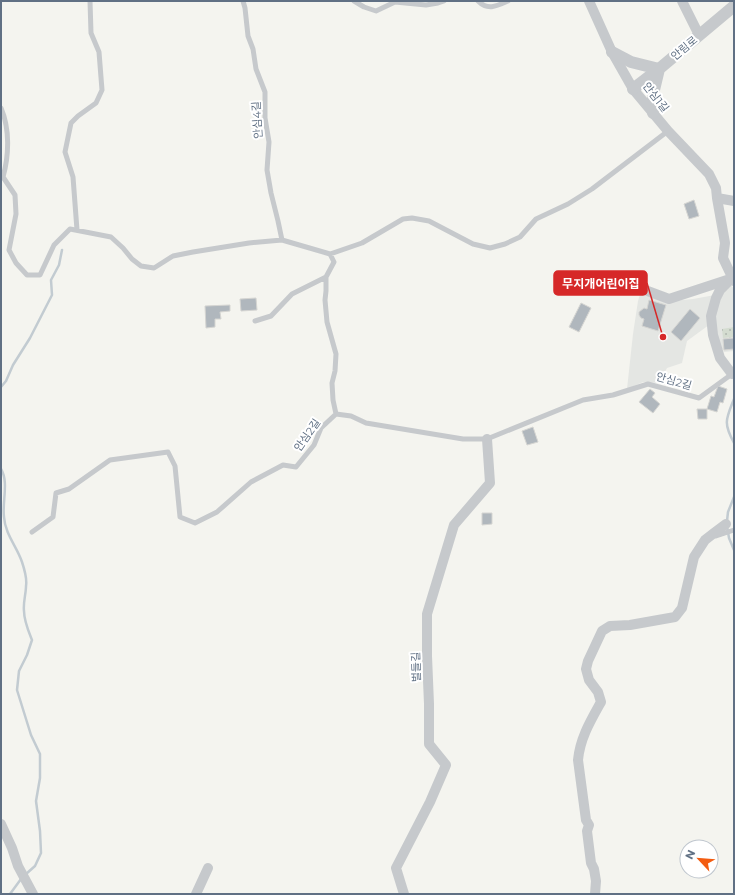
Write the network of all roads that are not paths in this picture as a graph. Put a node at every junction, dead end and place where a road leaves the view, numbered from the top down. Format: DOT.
graph roads {
  1 [pos="90,1"];
  2 [pos="244,1"];
  3 [pos="354,1"];
  4 [pos="444,1"];
  5 [pos="478,1"];
  6 [pos="508,1"];
  7 [pos="589,1"];
  8 [pos="682,1"];
  9 [pos="734,6"];
  10 [pos="699,35"];
  11 [pos="612,52"];
  12 [pos="658,69"];
  13 [pos="633,89"];
  14 [pos="1,108"];
  15 [pos="652,113"];
  16 [pos="668,131"];
  17 [pos="717,198"];
  18 [pos="734,201"];
  19 [pos="76,230"];
  20 [pos="282,240"];
  21 [pos="330,254"];
  22 [pos="326,277"];
  23 [pos="613,278"];
  24 [pos="733,279"];
  25 [pos="255,321"];
  26 [pos="733,374"];
  27 [pos="336,414"];
  28 [pos="487,439"];
  29 [pos="730,527"];
  30 [pos="32,532"];
  31 [pos="716,536"];
  32 [pos="1,824"];
  33 [pos="208,868"];
  34 [pos="33,894"];
  35 [pos="196,894"];
  36 [pos="404,894"];
  37 [pos="595,894"];
  1 -- 19 [label="lane"];
  2 -- 20 [label="lane, 안심4길"];
  3 -- 4 [label="lane"];
  5 -- 6 [label="lane"];
  7 -- 11 [label="street, 안심1길"];
  8 -- 10 [label="street"];
  9 -- 10 [label="street, 안림로"];
  10 -- 12 [label="street, 안림로"];
  11 -- 12 [label="street"];
  11 -- 13 [label="street, 안심1길"];
  12 -- 13 [label="street, 안림로"];
  12 -- 15 [label="street"];
  13 -- 15 [label="street, 안심1길"];
  14 -- 19 [label="lane"];
  15 -- 16 [label="street, 안심1길"];
  16 -- 17 [label="street, 안심1길"];
  16 -- 21 [label="lane"];
  17 -- 18 [label="street"];
  17 -- 24 [label="street, 안심1길"];
  19 -- 20 [label="lane"];
  20 -- 21 [label="lane"];
  21 -- 22 [label="lane"];
  22 -- 25 [label="lane"];
  22 -- 27 [label="lane"];
  23 -- 24 [label="street"];
  24 -- 26 [label="street"];
  26 -- 28 [label="lane, 안심2길"];
  27 -- 28 [label="lane, 안심2길"];
  27 -- 30 [label="lane, 안심2길"];
  28 -- 36 [label="street, 벌들길"];
  29 -- 31 [label="lane"];
  29 -- 37 [label="street"];
  32 -- 34 [label="street"];
  33 -- 35 [label="street"];
}
